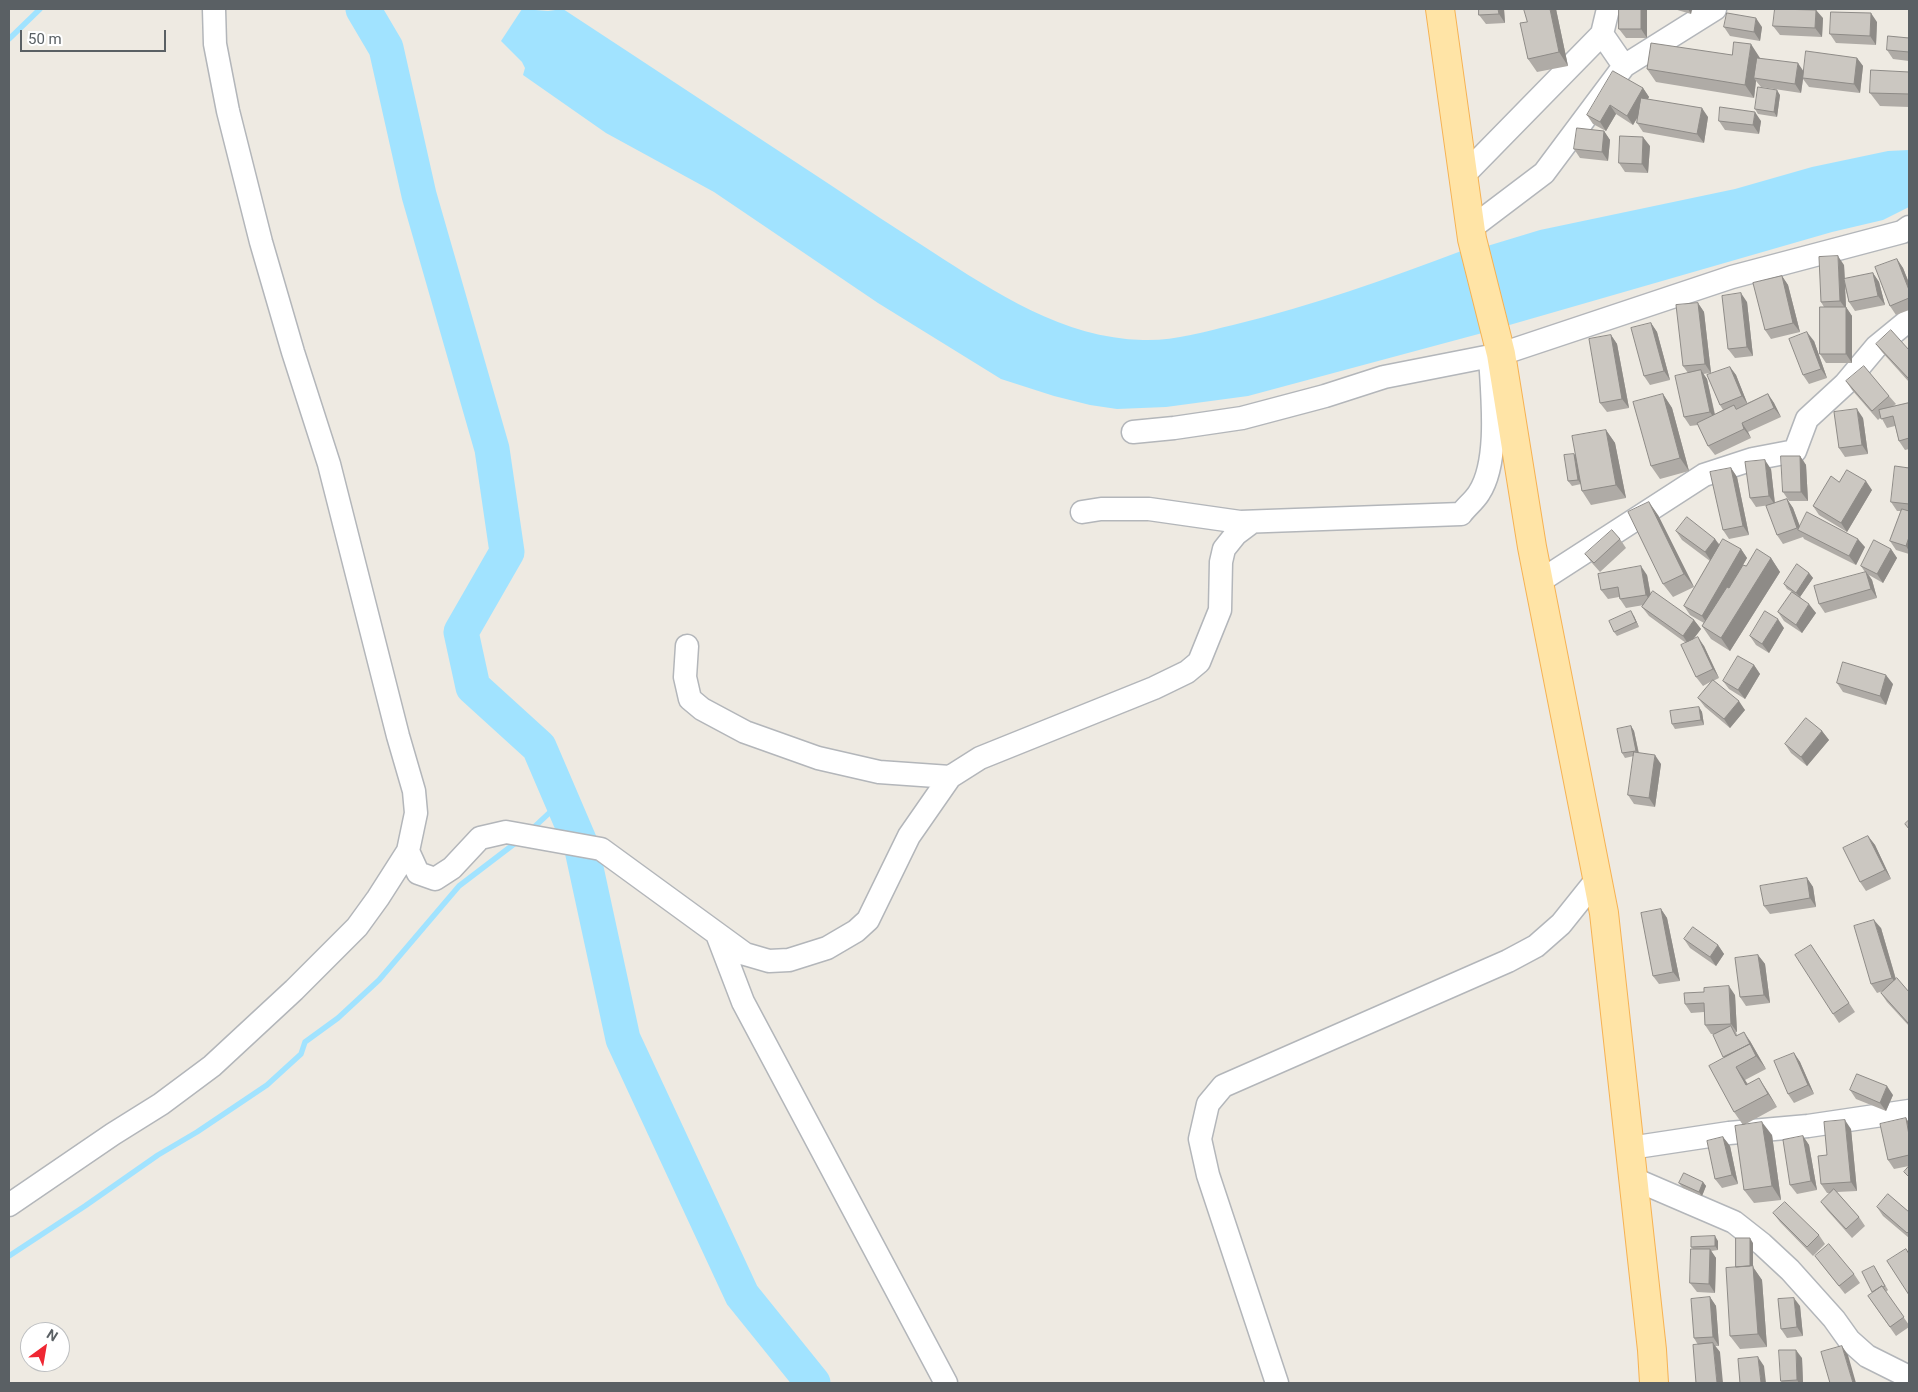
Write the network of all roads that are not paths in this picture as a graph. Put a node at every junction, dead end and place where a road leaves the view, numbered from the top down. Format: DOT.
graph roads {
  1 [pos="214,9"];
  2 [pos="1440,9"];
  3 [pos="1608,9"];
  4 [pos="1716,9"];
  5 [pos="1602,34"];
  6 [pos="1624,66"];
  7 [pos="1463,176"];
  8 [pos="1909,227"];
  9 [pos="1471,234"];
  10 [pos="1909,320"];
  11 [pos="1497,351"];
  12 [pos="1133,432"];
  13 [pos="1082,512"];
  14 [pos="1252,522"];
  15 [pos="1540,581"];
  16 [pos="688,646"];
  17 [pos="950,777"];
  18 [pos="408,851"];
  19 [pos="1597,879"];
  20 [pos="717,934"];
  21 [pos="1909,1111"];
  22 [pos="1630,1148"];
  23 [pos="1634,1179"];
  24 [pos="9,1205"];
  25 [pos="1882,1375"];
  26 [pos="1909,1377"];
  27 [pos="946,1383"];
  28 [pos="1277,1383"];
  29 [pos="1654,1383"];
  1 -- 18 [label="street"];
  2 -- 7 [label="main road"];
  3 -- 5 [label="street"];
  4 -- 6 [label="street"];
  5 -- 6 [label="street"];
  5 -- 7 [label="street"];
  6 -- 9 [label="street"];
  7 -- 9 [label="main road"];
  8 -- 11 [label="street"];
  9 -- 11 [label="main road"];
  10 -- 15 [label="street"];
  11 -- 12 [label="street"];
  11 -- 14 [label="street"];
  11 -- 15 [label="main road"];
  13 -- 14 [label="street"];
  14 -- 17 [label="street"];
  15 -- 19 [label="main road"];
  16 -- 17 [label="street"];
  17 -- 20 [label="street"];
  18 -- 20 [label="street"];
  18 -- 24 [label="street"];
  19 -- 22 [label="main road"];
  19 -- 28 [label="street"];
  20 -- 27 [label="street"];
  21 -- 22 [label="street"];
  22 -- 23 [label="main road"];
  23 -- 25 [label="street"];
  23 -- 29 [label="main road"];
  25 -- 26 [label="street"];
}
